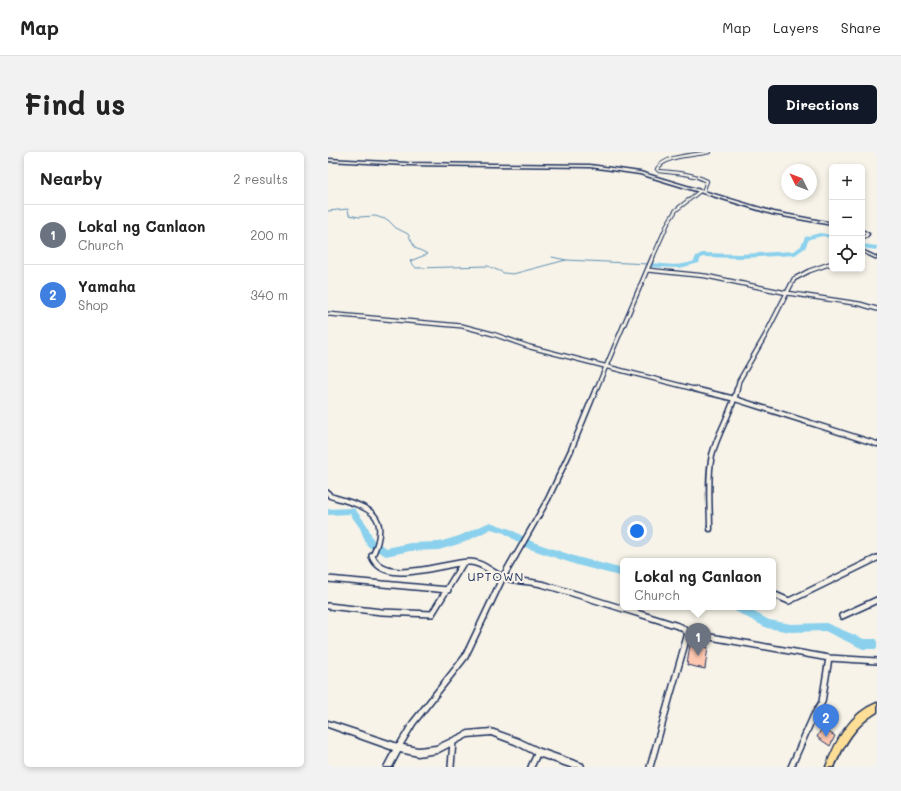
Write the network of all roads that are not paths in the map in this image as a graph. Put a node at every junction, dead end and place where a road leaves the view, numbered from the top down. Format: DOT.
graph roads {
  1 [pos="709,152"];
  2 [pos="328,160"];
  3 [pos="702,191"];
  4 [pos="829,223"];
  5 [pos="865,253"];
  6 [pos="877,258"];
  7 [pos="829,264"];
  8 [pos="647,270"];
  9 [pos="787,293"];
  10 [pos="877,309"];
  11 [pos="328,314"];
  12 [pos="606,365"];
  13 [pos="735,399"];
  14 [pos="877,444"];
  15 [pos="328,493"];
  16 [pos="710,529"];
  17 [pos="877,558"];
  18 [pos="463,563"];
  19 [pos="503,577"];
  20 [pos="328,579"];
  21 [pos="448,590"];
  22 [pos="776,595"];
  23 [pos="877,600"];
  24 [pos="328,606"];
  25 [pos="620,608"];
  26 [pos="626,610"];
  27 [pos="842,616"];
  28 [pos="688,633"];
  29 [pos="829,658"];
  30 [pos="877,662"];
  31 [pos="877,707"];
  32 [pos="328,724"];
  33 [pos="453,741"];
  34 [pos="398,748"];
  35 [pos="538,752"];
  36 [pos="388,767"];
  37 [pos="451,767"];
  38 [pos="531,767"];
  39 [pos="580,767"];
  40 [pos="650,767"];
  41 [pos="791,767"];
  42 [pos="830,767"];
  1 -- 3 [label="street"];
  2 -- 3 [label="street"];
  3 -- 4 [label="street"];
  3 -- 8 [label="street"];
  5 -- 6 [label="street"];
  7 -- 9 [label="street"];
  8 -- 9 [label="street"];
  8 -- 12 [label="street"];
  9 -- 10 [label="street"];
  9 -- 13 [label="street"];
  11 -- 12 [label="street"];
  12 -- 13 [label="street"];
  12 -- 19 [label="street"];
  13 -- 14 [label="street"];
  13 -- 16 [label="street"];
  15 -- 18 [label="street"];
  17 -- 22 [label="street"];
  18 -- 19 [label="street"];
  18 -- 21 [label="street"];
  19 -- 25 [label="street"];
  19 -- 34 [label="street"];
  20 -- 21 [label="street"];
  21 -- 24 [label="street"];
  23 -- 27 [label="street"];
  26 -- 28 [label="street"];
  28 -- 29 [label="street"];
  28 -- 40 [label="street"];
  29 -- 30 [label="street"];
  29 -- 41 [label="street"];
  31 -- 42 [label="main road"];
  32 -- 34 [label="street"];
  33 -- 34 [label="street"];
  33 -- 35 [label="street"];
  33 -- 37 [label="street"];
  34 -- 36 [label="street"];
  35 -- 38 [label="street"];
  35 -- 39 [label="street"];
}
